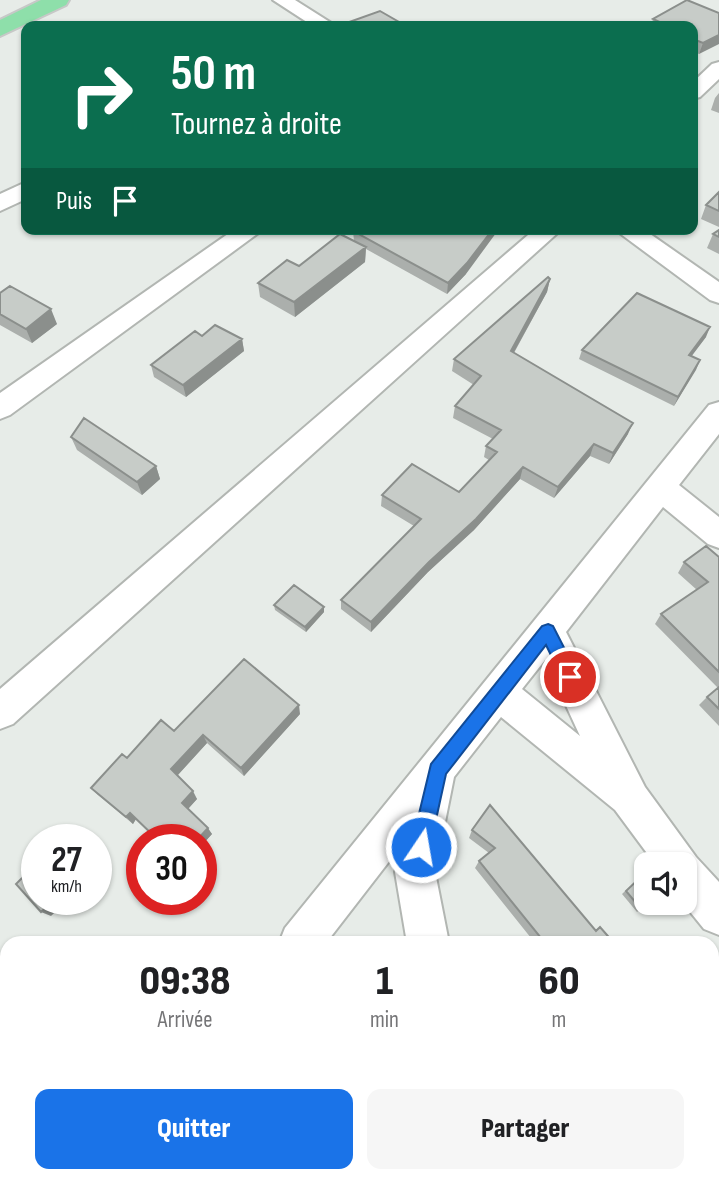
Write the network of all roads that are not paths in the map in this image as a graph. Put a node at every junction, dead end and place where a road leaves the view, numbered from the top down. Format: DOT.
graph roads {
  1 [pos="282,0"];
  2 [pos="44,2"];
  3 [pos="309,21"];
  4 [pos="0,29"];
  5 [pos="719,68"];
  6 [pos="698,88"];
  7 [pos="21,192"];
  8 [pos="0,204"];
  9 [pos="244,235"];
  10 [pos="543,235"];
  11 [pos="635,235"];
  12 [pos="719,294"];
  13 [pos="0,408"];
  14 [pos="719,412"];
  15 [pos="661,488"];
  16 [pos="719,535"];
  17 [pos="548,631"];
  18 [pos="499,693"];
  19 [pos="0,712"];
  20 [pos="438,770"];
  21 [pos="631,801"];
  22 [pos="670,852"];
  23 [pos="697,888"];
  24 [pos="719,914"];
  25 [pos="306,936"];
  26 [pos="427,936"];
  1 -- 3 [label="street"];
  2 -- 4 [label="main road"];
  5 -- 6 [label="street"];
  7 -- 8 [label="street"];
  9 -- 13 [label="street"];
  10 -- 19 [label="street"];
  11 -- 12 [label="street"];
  14 -- 15 [label="street"];
  15 -- 16 [label="street"];
  15 -- 17 [label="street"];
  17 -- 18 [label="street"];
  17 -- 21 [label="street"];
  18 -- 20 [label="street"];
  18 -- 21 [label="street"];
  20 -- 25 [label="street"];
  20 -- 26 [label="street"];
  21 -- 22 [label="street"];
  23 -- 24 [label="street"];
}
